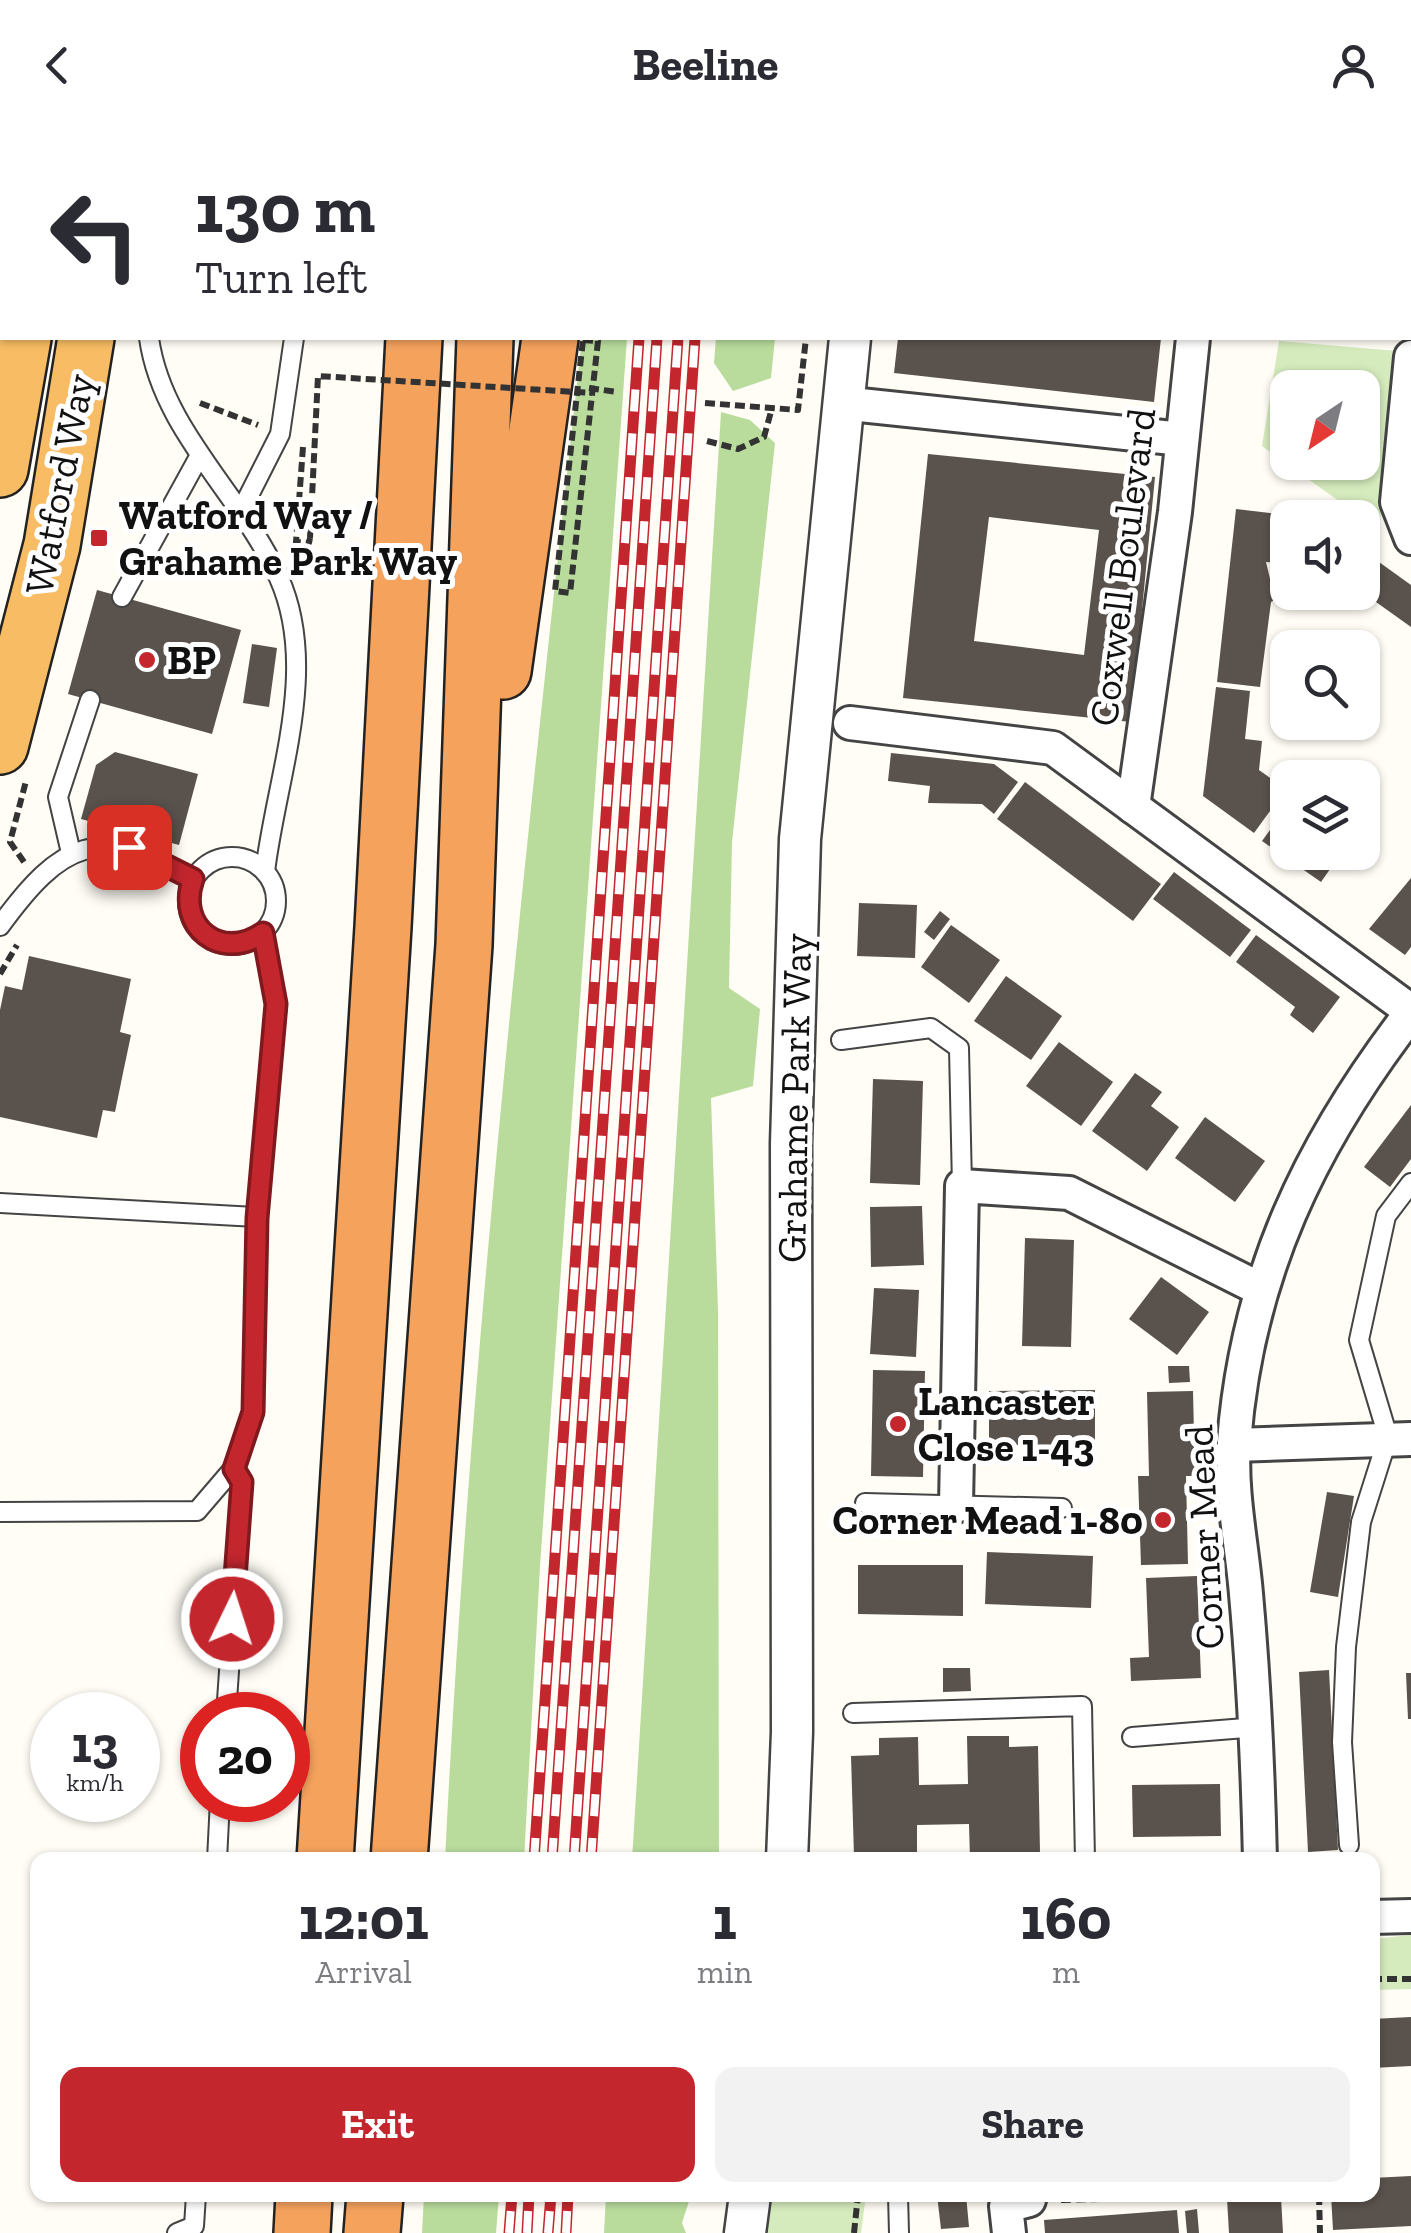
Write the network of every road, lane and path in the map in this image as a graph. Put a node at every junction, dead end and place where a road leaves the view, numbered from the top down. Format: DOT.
graph roads {
  1 [pos="23,340"];
  2 [pos="86,340"];
  3 [pos="150,340"];
  4 [pos="294,340"];
  5 [pos="414,340"];
  6 [pos="485,340"];
  7 [pos="574,340"];
  8 [pos="806,340"];
  9 [pos="850,340"];
  10 [pos="1193,340"];
  11 [pos="1411,357"];
  12 [pos="578,386"];
  13 [pos="617,392"];
  14 [pos="592,393"];
  15 [pos="183,396"];
  16 [pos="705,403"];
  17 [pos="841,403"];
  18 [pos="772,408"];
  19 [pos="280,434"];
  20 [pos="1182,439"];
  21 [pos="706,442"];
  22 [pos="200,455"];
  23 [pos="0,468"];
  24 [pos="242,509"];
  25 [pos="1411,538"];
  26 [pos="554,591"];
  27 [pos="122,596"];
  28 [pos="90,700"];
  29 [pos="850,723"];
  30 [pos="0,746"];
  31 [pos="1133,807"];
  32 [pos="71,853"];
  33 [pos="266,872"];
  34 [pos="193,879"];
  35 [pos="0,926"];
  36 [pos="263,933"];
  37 [pos="464,944"];
  38 [pos="1411,1012"];
  39 [pos="841,1040"];
  40 [pos="1411,1183"];
  41 [pos="962,1186"];
  42 [pos="0,1203"];
  43 [pos="257,1218"];
  44 [pos="1258,1288"];
  45 [pos="1399,1438"];
  46 [pos="1234,1444"];
  47 [pos="234,1469"];
  48 [pos="865,1503"];
  49 [pos="956,1506"];
  50 [pos="1062,1508"];
  51 [pos="0,1512"];
  52 [pos="228,1692"];
  53 [pos="852,1712"];
  54 [pos="1258,1728"];
  55 [pos="1132,1737"];
  56 [pos="219,1822"];
  57 [pos="1349,1846"];
  58 [pos="217,1852"];
  59 [pos="325,1852"];
  60 [pos="400,1852"];
  61 [pos="787,1852"];
  62 [pos="1084,1852"];
  63 [pos="1260,1852"];
  64 [pos="1411,1916"];
  65 [pos="1380,1917"];
  66 [pos="1380,1979"];
  67 [pos="1411,1979"];
  68 [pos="196,2202"];
  69 [pos="304,2202"];
  70 [pos="374,2202"];
  71 [pos="749,2202"];
  72 [pos="857,2202"];
  73 [pos="898,2202"];
  74 [pos="1021,2202"];
  75 [pos="1320,2202"];
  76 [pos="177,2233"];
  77 [pos="302,2233"];
  78 [pos="372,2233"];
  79 [pos="745,2233"];
  80 [pos="854,2233"];
  81 [pos="899,2233"];
  82 [pos="1009,2233"];
  83 [pos="1320,2233"];
  1 -- 23 [label="highway, Watford Way"];
  2 -- 30 [label="highway, Watford Way"];
  3 -- 22 [label="lane"];
  4 -- 19 [label="lane"];
  5 -- 59 [label="highway"];
  6 -- 37 [label="highway"];
  7 -- 14 [label="path"];
  7 -- 37 [label="highway"];
  8 -- 18 [label="path"];
  9 -- 17 [label="street, Grahame Park Way"];
  10 -- 20 [label="street, Coxwell Boulevard"];
  11 -- 25 [label="street"];
  12 -- 13 [label="path"];
  14 -- 19 [label="path, bridge"];
  14 -- 26 [label="path"];
  15 -- 19 [label="path"];
  16 -- 18 [label="path"];
  17 -- 20 [label="street"];
  17 -- 61 [label="street, Grahame Park Way"];
  18 -- 21 [label="path"];
  19 -- 24 [label="lane"];
  20 -- 31 [label="street, Coxwell Boulevard"];
  22 -- 24 [label="lane"];
  22 -- 27 [label="lane"];
  24 -- 33 [label="lane"];
  28 -- 32 [label="lane"];
  29 -- 31 [label="street"];
  31 -- 38 [label="street"];
  32 -- 34 [label="lane"];
  32 -- 35 [label="lane"];
  33 -- 34 [label="lane"];
  33 -- 36 [label="lane"];
  34 -- 36 [label="lane"];
  36 -- 43 [label="lane"];
  37 -- 60 [label="highway"];
  38 -- 44 [label="street, Corner Mead"];
  39 -- 41 [label="lane"];
  40 -- 45 [label="lane"];
  41 -- 44 [label="street"];
  41 -- 49 [label="street"];
  42 -- 43 [label="lane"];
  43 -- 47 [label="lane"];
  44 -- 46 [label="street, Corner Mead"];
  45 -- 46 [label="street"];
  45 -- 57 [label="lane"];
  46 -- 54 [label="street, Corner Mead"];
  47 -- 51 [label="lane"];
  47 -- 52 [label="lane"];
  48 -- 49 [label="lane"];
  49 -- 50 [label="lane"];
  53 -- 62 [label="lane"];
  54 -- 55 [label="lane"];
  54 -- 63 [label="street, Corner Mead"];
  56 -- 58 [label="lane"];
  64 -- 65 [label="street"];
  66 -- 67 [label="path"];
  68 -- 76 [label="lane"];
  69 -- 77 [label="highway"];
  70 -- 78 [label="highway"];
  71 -- 79 [label="street"];
  72 -- 80 [label="path"];
  73 -- 81 [label="lane"];
  74 -- 82 [label="street"];
  75 -- 83 [label="path"];
}
